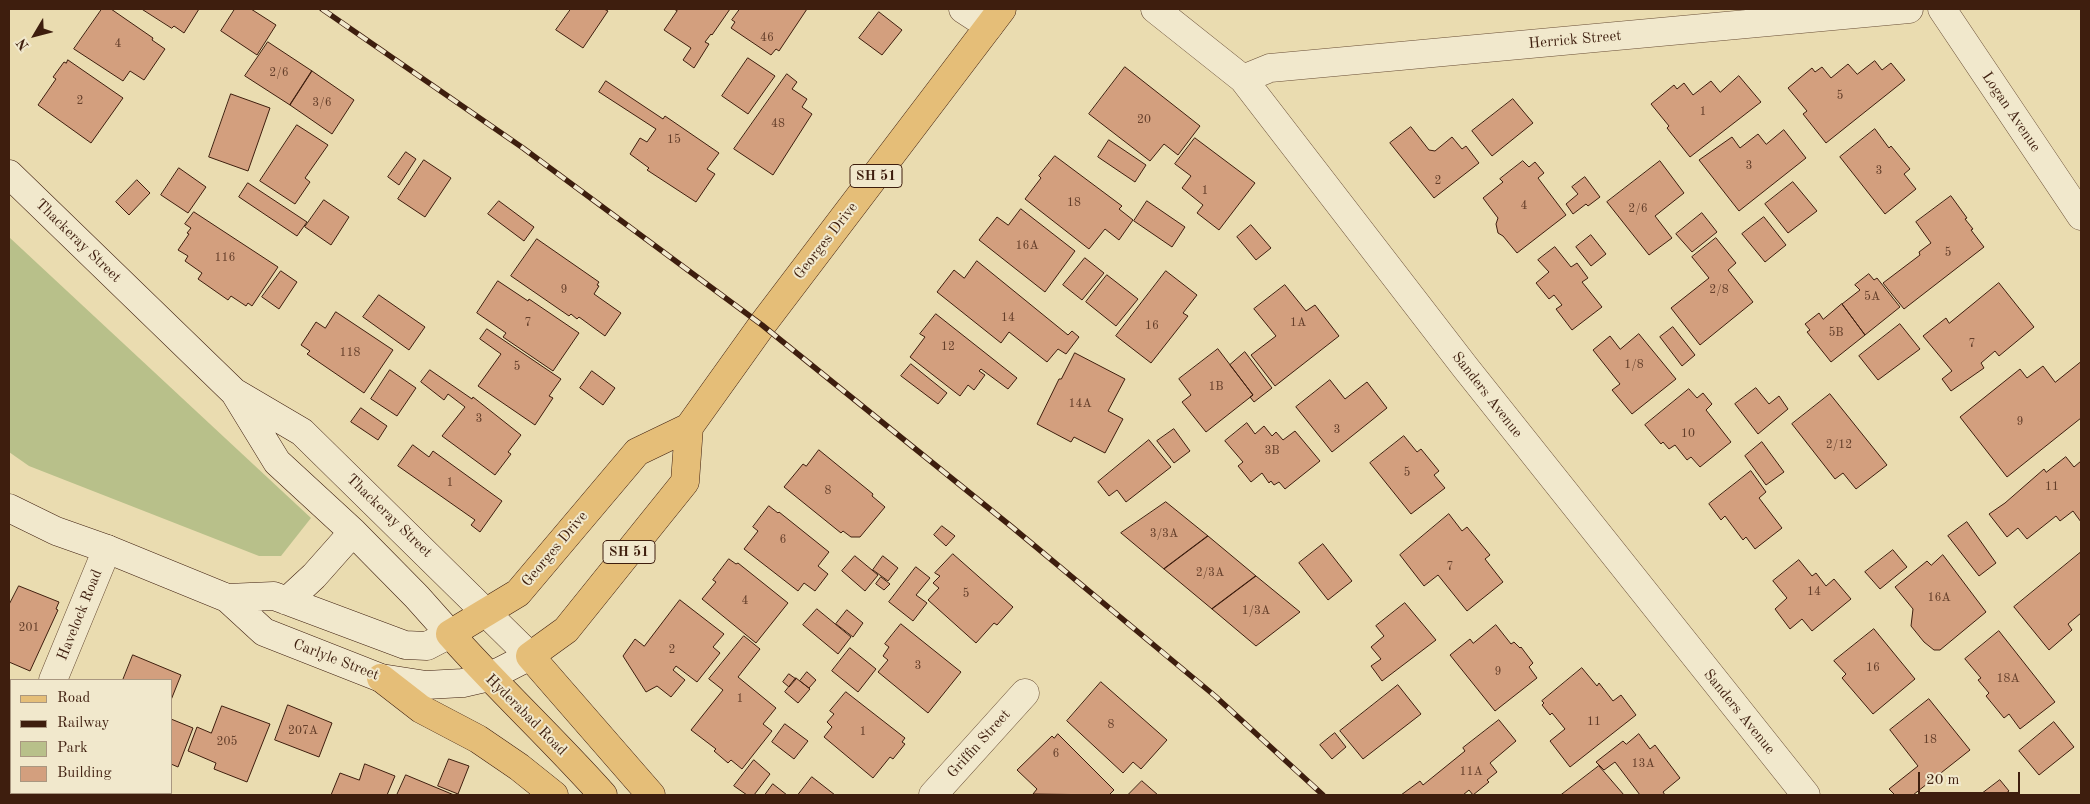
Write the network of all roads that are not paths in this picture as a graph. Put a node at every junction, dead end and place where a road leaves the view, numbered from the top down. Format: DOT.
graph roads {
  1 [pos="964,9"];
  2 [pos="1155,9"];
  3 [pos="1909,9"];
  4 [pos="1942,9"];
  5 [pos="995,18"];
  6 [pos="1243,79"];
  7 [pos="9,174"];
  8 [pos="2081,216"];
  9 [pos="234,392"];
  10 [pos="689,427"];
  11 [pos="9,508"];
  12 [pos="354,532"];
  13 [pos="107,549"];
  14 [pos="227,598"];
  15 [pos="287,601"];
  16 [pos="486,611"];
  17 [pos="450,634"];
  18 [pos="530,656"];
  19 [pos="489,677"];
  20 [pos="381,678"];
  21 [pos="53,679"];
  22 [pos="1025,693"];
  23 [pos="554,795"];
  24 [pos="603,795"];
  25 [pos="651,795"];
  26 [pos="933,795"];
  27 [pos="1806,795"];
  1 -- 5 [label="street"];
  2 -- 6 [label="street, Sanders Avenue"];
  3 -- 6 [label="street, Herrick Street"];
  4 -- 8 [label="street, Logan Avenue"];
  5 -- 10 [label="main road, Georges Drive / SH 51"];
  6 -- 27 [label="street, Sanders Avenue"];
  7 -- 9 [label="street, Thackeray Street"];
  9 -- 12 [label="street, Thackeray Street"];
  9 -- 16 [label="street, Thackeray Street"];
  10 -- 16 [label="main road, Georges Drive / SH 51"];
  10 -- 18 [label="main road, SH 51"];
  11 -- 13 [label="street, Carlyle Street"];
  12 -- 15 [label="street"];
  12 -- 17 [label="street, Thackeray Street"];
  13 -- 14 [label="street, Carlyle Street"];
  13 -- 21 [label="street, Havelock Road"];
  14 -- 15 [label="street, Carlyle Street"];
  14 -- 20 [label="street, Carlyle Street"];
  15 -- 17 [label="street, Carlyle Street"];
  16 -- 17 [label="main road, Carlyle Street / SH 51"];
  16 -- 18 [label="street, Thackeray Street"];
  17 -- 19 [label="main road, Hyderabad Road"];
  18 -- 19 [label="street"];
  18 -- 25 [label="main road"];
  19 -- 20 [label="street, Carlyle Street"];
  19 -- 24 [label="main road, Hyderabad Road"];
  20 -- 23 [label="main road"];
  22 -- 26 [label="street, Griffin Street"];
}
